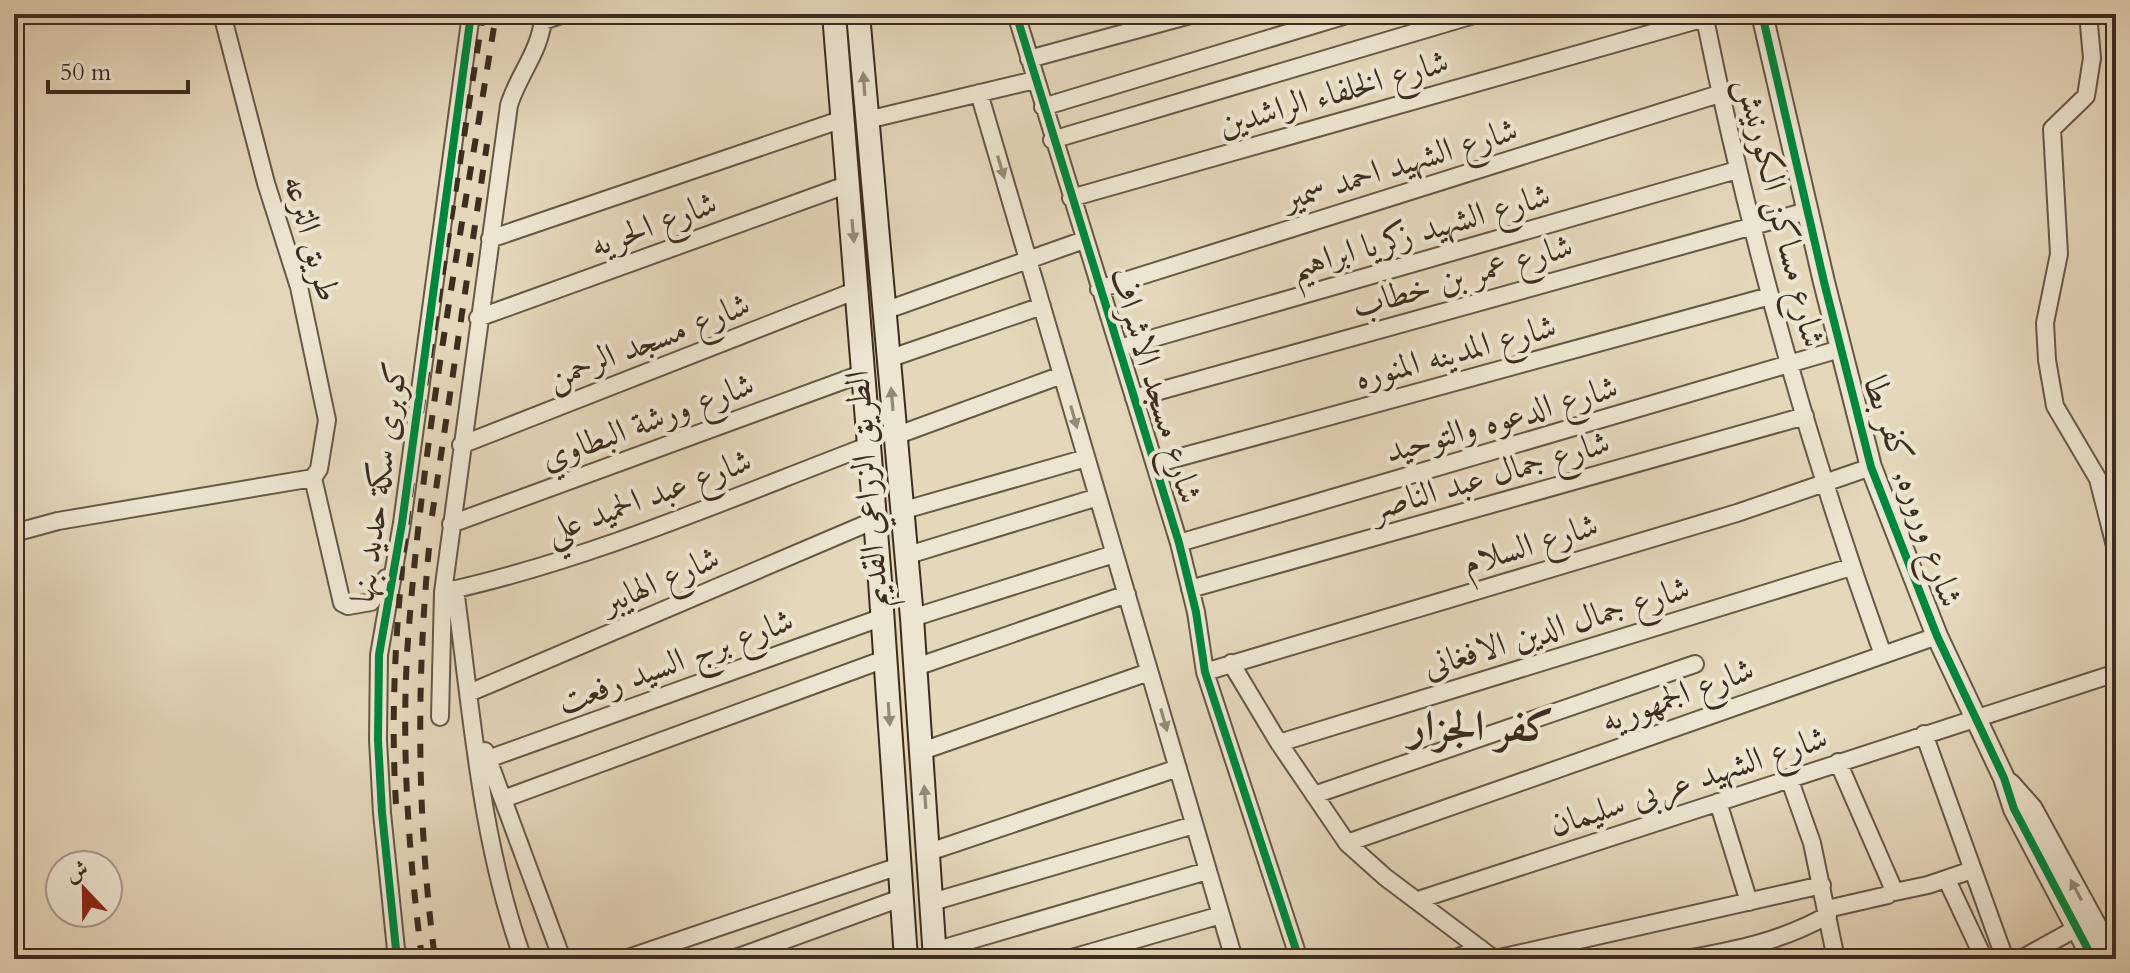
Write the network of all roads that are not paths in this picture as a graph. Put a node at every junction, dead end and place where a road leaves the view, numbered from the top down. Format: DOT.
graph roads {
  1 [pos="222,14"];
  2 [pos="471,14"];
  3 [pos="564,14"];
  4 [pos="834,14"];
  5 [pos="858,14"];
  6 [pos="1016,14"];
  7 [pos="1194,14"];
  8 [pos="1350,14"];
  9 [pos="1477,14"];
  10 [pos="1762,14"];
  11 [pos="2088,14"];
  12 [pos="1704,16"];
  13 [pos="543,18"];
  14 [pos="1029,59"];
  15 [pos="1035,80"];
  16 [pos="979,93"];
  17 [pos="1719,94"];
  18 [pos="1043,107"];
  19 [pos="843,119"];
  20 [pos="867,120"];
  21 [pos="1052,140"];
  22 [pos="1737,170"];
  23 [pos="849,184"];
  24 [pos="1071,198"];
  25 [pos="1807,211"];
  26 [pos="1750,226"];
  27 [pos="490,239"];
  28 [pos="1084,240"];
  29 [pos="1028,260"];
  30 [pos="1099,289"];
  31 [pos="857,290"];
  32 [pos="1770,296"];
  33 [pos="1042,306"];
  34 [pos="884,311"];
  35 [pos="478,318"];
  36 [pos="1119,348"];
  37 [pos="1840,349"];
  38 [pos="888,359"];
  39 [pos="1790,365"];
  40 [pos="864,373"];
  41 [pos="1062,375"];
  42 [pos="1134,398"];
  43 [pos="1805,416"];
  44 [pos="895,436"];
  45 [pos="461,445"];
  46 [pos="870,445"];
  47 [pos="1086,458"];
  48 [pos="1155,464"];
  49 [pos="1871,467"];
  50 [pos="313,478"];
  51 [pos="1824,484"];
  52 [pos="1098,497"];
  53 [pos="901,511"];
  54 [pos="875,520"];
  55 [pos="451,524"];
  56 [pos="14,533"];
  57 [pos="1179,543"];
  58 [pos="2116,550"];
  59 [pos="1114,554"];
  60 [pos="905,556"];
  61 [pos="392,567"];
  62 [pos="1851,567"];
  63 [pos="1190,589"];
  64 [pos="449,590"];
  65 [pos="1127,594"];
  66 [pos="883,617"];
  67 [pos="912,618"];
  68 [pos="1937,636"];
  69 [pos="1882,652"];
  70 [pos="885,659"];
  71 [pos="1231,663"];
  72 [pos="1695,664"];
  73 [pos="916,667"];
  74 [pos="1149,672"];
  75 [pos="1205,672"];
  76 [pos="2116,673"];
  77 [pos="469,693"];
  78 [pos="440,717"];
  79 [pos="472,717"];
  80 [pos="1976,717"];
  81 [pos="1924,734"];
  82 [pos="1279,743"];
  83 [pos="922,751"];
  84 [pos="488,759"];
  85 [pos="1838,762"];
  86 [pos="1178,768"];
  87 [pos="1789,778"];
  88 [pos="2004,778"];
  89 [pos="1314,795"];
  90 [pos="503,799"];
  91 [pos="1718,802"];
  92 [pos="1194,825"];
  93 [pos="1347,843"];
  94 [pos="929,852"];
  95 [pos="899,866"];
  96 [pos="1972,870"];
  97 [pos="1207,871"];
  98 [pos="1947,880"];
  99 [pos="1822,885"];
  100 [pos="1890,893"];
  101 [pos="901,898"];
  102 [pos="1418,900"];
  103 [pos="932,902"];
  104 [pos="1749,902"];
  105 [pos="1828,912"];
  106 [pos="1221,915"];
  107 [pos="2075,929"];
  108 [pos="1480,948"];
  109 [pos="934,955"];
  110 [pos="904,958"];
  111 [pos="397,959"];
  112 [pos="523,959"];
  113 [pos="562,959"];
  114 [pos="625,959"];
  115 [pos="733,959"];
  116 [pos="1068,959"];
  117 [pos="1234,959"];
  118 [pos="1299,959"];
  119 [pos="1454,959"];
  120 [pos="1494,959"];
  121 [pos="1685,959"];
  122 [pos="1836,959"];
  123 [pos="1984,959"];
  124 [pos="2005,959"];
  125 [pos="2021,959"];
  126 [pos="2093,959"];
  127 [pos="2114,959"];
  1 -- 50 [label="street, طريق الترعه"];
  2 -- 61 [label="street, كوبرى سكة حديد بنها"];
  3 -- 13 [label="street"];
  4 -- 19 [label="main road, الطريق الزراعي القديم"];
  20 -- 5 [label="main road, الطريق الزراعي القديم, one-way"];
  6 -- 14 [label="street, شارع مسجد الاشراف"];
  7 -- 14 [label="street"];
  8 -- 18 [label="street"];
  9 -- 21 [label="street"];
  10 -- 25 [label="street, شارع وروره, كفر بطا"];
  11 -- 58 [label="street"];
  12 -- 17 [label="street, شارع مساكن الكورنيش"];
  12 -- 24 [label="street, شارع الخلفاء الراشدين"];
  13 -- 27 [label="street"];
  14 -- 15 [label="street, شارع مسجد الاشراف"];
  15 -- 16 [label="street"];
  15 -- 18 [label="street, شارع مسجد الاشراف"];
  16 -- 20 [label="street"];
  16 -- 29 [label="street, one-way"];
  17 -- 22 [label="street, شارع مساكن الكورنيش"];
  17 -- 30 [label="street, شارع الشهيد احمد سمير"];
  18 -- 21 [label="street, شارع مسجد الاشراف"];
  19 -- 23 [label="main road, الطريق الزراعي القديم"];
  19 -- 27 [label="street"];
  20 -- 34 [label="main road, الطريق الزراعي القديم"];
  21 -- 24 [label="street, شارع مسجد الاشراف"];
  22 -- 26 [label="street, شارع مساكن الكورنيش"];
  22 -- 36 [label="street, شارع الشهيد زكريا ابراهيم"];
  23 -- 31 [label="main road, الطريق الزراعي القديم, one-way"];
  23 -- 35 [label="street, شارع الحريه"];
  24 -- 28 [label="street, شارع مسجد الاشراف"];
  25 -- 26 [label="street, شارع عمر بن خطاب"];
  25 -- 37 [label="street, شارع وروره, كفر بطا"];
  26 -- 32 [label="street, شارع مساكن الكورنيش"];
  26 -- 42 [label="street, شارع عمر بن خطاب"];
  27 -- 35 [label="street"];
  28 -- 29 [label="street"];
  28 -- 30 [label="street, شارع مسجد الاشراف"];
  29 -- 33 [label="street"];
  29 -- 34 [label="street"];
  30 -- 36 [label="street, شارع مسجد الاشراف"];
  31 -- 40 [label="main road, الطريق الزراعي القديم"];
  31 -- 45 [label="street, شارع مسجد الرحمن"];
  32 -- 39 [label="street, شارع مساكن الكورنيش"];
  32 -- 48 [label="street, شارع المدينه المنوره"];
  33 -- 38 [label="street"];
  33 -- 41 [label="street"];
  34 -- 38 [label="main road, الطريق الزراعي القديم"];
  35 -- 45 [label="street"];
  36 -- 42 [label="street, شارع مسجد الاشراف"];
  37 -- 39 [label="street, شارع الدعوه والتوحيد"];
  37 -- 49 [label="street, شارع وروره, كفر بطا"];
  44 -- 38 [label="main road, الطريق الزراعي القديم, one-way"];
  39 -- 43 [label="street, شارع مساكن الكورنيش"];
  39 -- 57 [label="street, شارع الدعوه والتوحيد"];
  40 -- 46 [label="main road, الطريق الزراعي القديم"];
  40 -- 55 [label="street, شارع ورشة البطاوي"];
  41 -- 44 [label="street"];
  41 -- 47 [label="street, one-way"];
  42 -- 48 [label="street, شارع مسجد الاشراف"];
  43 -- 51 [label="street, شارع مساكن الكورنيش"];
  43 -- 63 [label="street, شارع جمال عبد الناصر"];
  44 -- 53 [label="main road, الطريق الزراعي القديم"];
  45 -- 55 [label="street"];
  46 -- 54 [label="main road, الطريق الزراعي القديم"];
  46 -- 64 [label="street, شارع عبد الحميد علي"];
  47 -- 52 [label="street"];
  47 -- 53 [label="street"];
  48 -- 57 [label="street, شارع مسجد الاشراف"];
  49 -- 51 [label="street, شارع السلام"];
  49 -- 68 [label="street, شارع وروره, كفر بطا"];
  50 -- 56 [label="street"];
  50 -- 61 [label="street"];
  51 -- 62 [label="street, شارع مساكن الكورنيش"];
  51 -- 71 [label="street, شارع السلام"];
  52 -- 59 [label="street"];
  52 -- 60 [label="street"];
  53 -- 60 [label="main road, الطريق الزراعي القديم"];
  54 -- 66 [label="main road, الطريق الزراعي القديم"];
  54 -- 77 [label="street, شارع الهايبر"];
  55 -- 64 [label="street"];
  57 -- 63 [label="street, شارع مسجد الاشراف"];
  59 -- 65 [label="street"];
  59 -- 67 [label="street"];
  60 -- 67 [label="main road, الطريق الزراعي القديم"];
  61 -- 111 [label="street, كوبرى سكة حديد بنها"];
  62 -- 69 [label="street, شارع مساكن الكورنيش"];
  62 -- 82 [label="street, شارع جمال الدين الافغانى"];
  63 -- 75 [label="street, شارع مسجد الاشراف"];
  64 -- 77 [label="street"];
  64 -- 78 [label="street"];
  65 -- 73 [label="street"];
  65 -- 74 [label="street"];
  66 -- 70 [label="main road, الطريق الزراعي القديم"];
  66 -- 84 [label="street, شارع برج السيد رفعت"];
  67 -- 73 [label="main road, الطريق الزراعي القديم"];
  68 -- 69 [label="street, شارع الجمهوريه"];
  68 -- 80 [label="street, شارع وروره, كفر بطا"];
  69 -- 93 [label="street, شارع الجمهوريه"];
  70 -- 90 [label="street"];
  70 -- 95 [label="main road, الطريق الزراعي القديم, one-way"];
  71 -- 75 [label="street, شارع السلام"];
  71 -- 82 [label="street"];
  72 -- 89 [label="street"];
  73 -- 83 [label="main road, الطريق الزراعي القديم"];
  74 -- 83 [label="street"];
  74 -- 86 [label="street, one-way"];
  75 -- 118 [label="street, شارع مسجد الاشراف"];
  76 -- 80 [label="street, شارع الشهيد عربى سليمان"];
  77 -- 79 [label="street"];
  79 -- 84 [label="street"];
  79 -- 112 [label="street"];
  80 -- 81 [label="street, شارع الشهيد عربى سليمان"];
  80 -- 88 [label="street, شارع وروره, كفر بطا"];
  81 -- 85 [label="street, شارع الشهيد عربى سليمان"];
  81 -- 96 [label="street"];
  82 -- 89 [label="street"];
  94 -- 83 [label="main road, الطريق الزراعي القديم, one-way"];
  84 -- 90 [label="street"];
  85 -- 87 [label="street, شارع الشهيد عربى سليمان"];
  85 -- 100 [label="street"];
  86 -- 92 [label="street"];
  86 -- 94 [label="street"];
  87 -- 91 [label="street, شارع الشهيد عربى سليمان"];
  87 -- 99 [label="street"];
  88 -- 107 [label="street, شارع وروره, كفر بطا"];
  127 -- 88 [label="street, شارع وروره, كفر بطا, one-way"];
  89 -- 93 [label="street"];
  90 -- 113 [label="street"];
  91 -- 102 [label="street, شارع الشهيد عربى سليمان"];
  91 -- 104 [label="street"];
  92 -- 97 [label="street"];
  92 -- 103 [label="street"];
  93 -- 102 [label="street"];
  94 -- 103 [label="main road, الطريق الزراعي القديم"];
  95 -- 101 [label="main road, الطريق الزراعي القديم"];
  95 -- 114 [label="street"];
  96 -- 98 [label="street"];
  96 -- 124 [label="street"];
  97 -- 106 [label="street"];
  97 -- 109 [label="street"];
  98 -- 100 [label="street"];
  98 -- 123 [label="street"];
  99 -- 104 [label="street"];
  99 -- 105 [label="street"];
  100 -- 105 [label="street"];
  101 -- 110 [label="main road, الطريق الزراعي القديم"];
  101 -- 115 [label="street"];
  102 -- 108 [label="street"];
  103 -- 109 [label="main road, الطريق الزراعي القديم"];
  104 -- 120 [label="street"];
  105 -- 121 [label="street"];
  105 -- 122 [label="street"];
  106 -- 116 [label="street"];
  106 -- 117 [label="street"];
  107 -- 125 [label="street"];
  107 -- 126 [label="street, شارع وروره, كفر بطا"];
  108 -- 119 [label="street"];
  108 -- 120 [label="street"];
}
